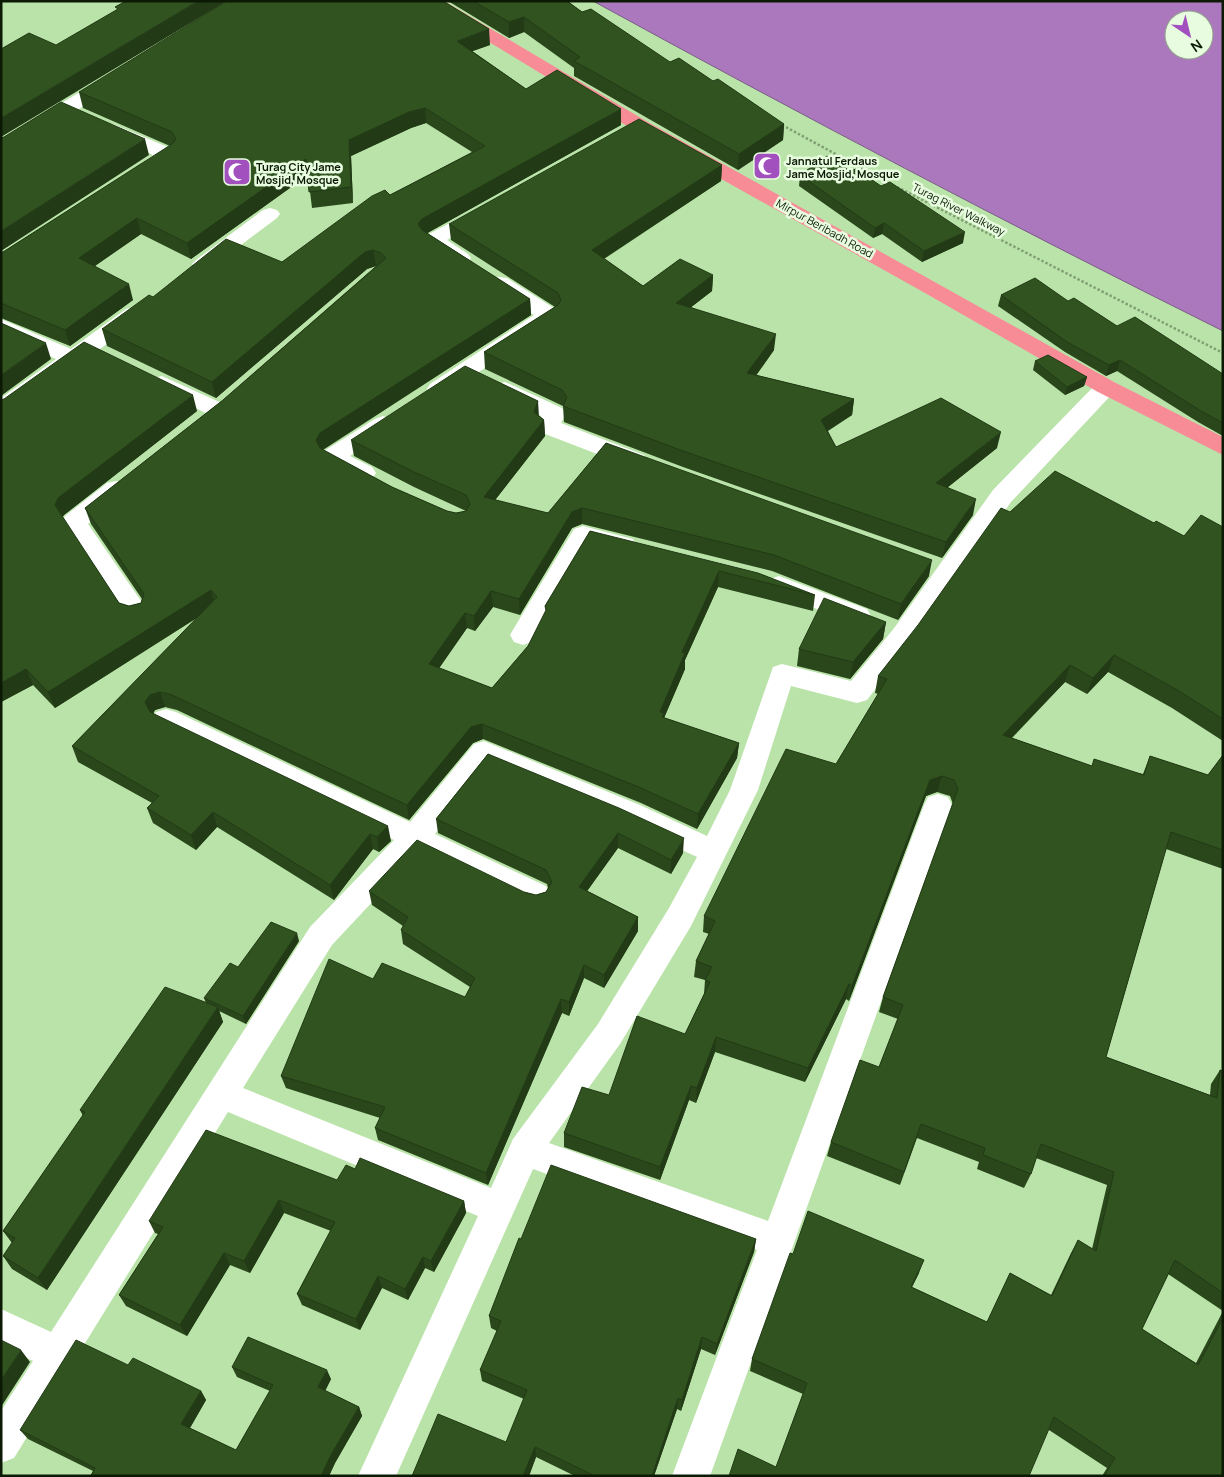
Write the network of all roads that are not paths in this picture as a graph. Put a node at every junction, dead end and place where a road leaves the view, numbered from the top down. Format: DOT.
graph roads {
  1 [pos="431,1"];
  2 [pos="133,68"];
  3 [pos="64,109"];
  4 [pos="1,147"];
  5 [pos="126,181"];
  6 [pos="501,202"];
  7 [pos="270,214"];
  8 [pos="186,277"];
  9 [pos="148,304"];
  10 [pos="1,326"];
  11 [pos="89,354"];
  12 [pos="466,371"];
  13 [pos="140,372"];
  14 [pos="1106,387"];
  15 [pos="424,398"];
  16 [pos="1,409"];
  17 [pos="399,414"];
  18 [pos="195,428"];
  19 [pos="1223,447"];
  20 [pos="656,468"];
  21 [pos="134,475"];
  22 [pos="380,482"];
  23 [pos="650,552"];
  24 [pos="754,577"];
  25 [pos="135,611"];
  26 [pos="904,634"];
  27 [pos="523,635"];
  28 [pos="166,719"];
  29 [pos="938,805"];
  30 [pos="415,837"];
  31 [pos="714,852"];
  32 [pos="536,895"];
  33 [pos="221,1094"];
  34 [pos="525,1150"];
  35 [pos="499,1208"];
  36 [pos="778,1242"];
  37 [pos="1,1327"];
  38 [pos="58,1354"];
  39 [pos="1,1445"];
  40 [pos="377,1476"];
  41 [pos="691,1476"];
  1 -- 14 [label="highway, Mirpur Beribadh Road"];
  2 -- 3 [label="street"];
  3 -- 4 [label="street"];
  3 -- 5 [label="street"];
  6 -- 12 [label="street"];
  7 -- 8 [label="street"];
  9 -- 11 [label="street"];
  10 -- 11 [label="street"];
  11 -- 16 [label="street"];
  12 -- 15 [label="street"];
  12 -- 20 [label="street"];
  13 -- 18 [label="street"];
  14 -- 19 [label="highway, Mirpur Beribadh Road"];
  14 -- 26 [label="street"];
  17 -- 22 [label="street"];
  21 -- 25 [label="street"];
  23 -- 27 [label="street"];
  24 -- 26 [label="street"];
  26 -- 31 [label="street"];
  28 -- 30 [label="street"];
  29 -- 36 [label="street"];
  30 -- 31 [label="street"];
  30 -- 32 [label="street"];
  30 -- 33 [label="street"];
  31 -- 34 [label="street"];
  33 -- 35 [label="street"];
  33 -- 38 [label="street"];
  34 -- 35 [label="street"];
  34 -- 36 [label="street"];
  35 -- 40 [label="street"];
  36 -- 41 [label="street"];
  37 -- 38 [label="street"];
  38 -- 39 [label="street"];
}
